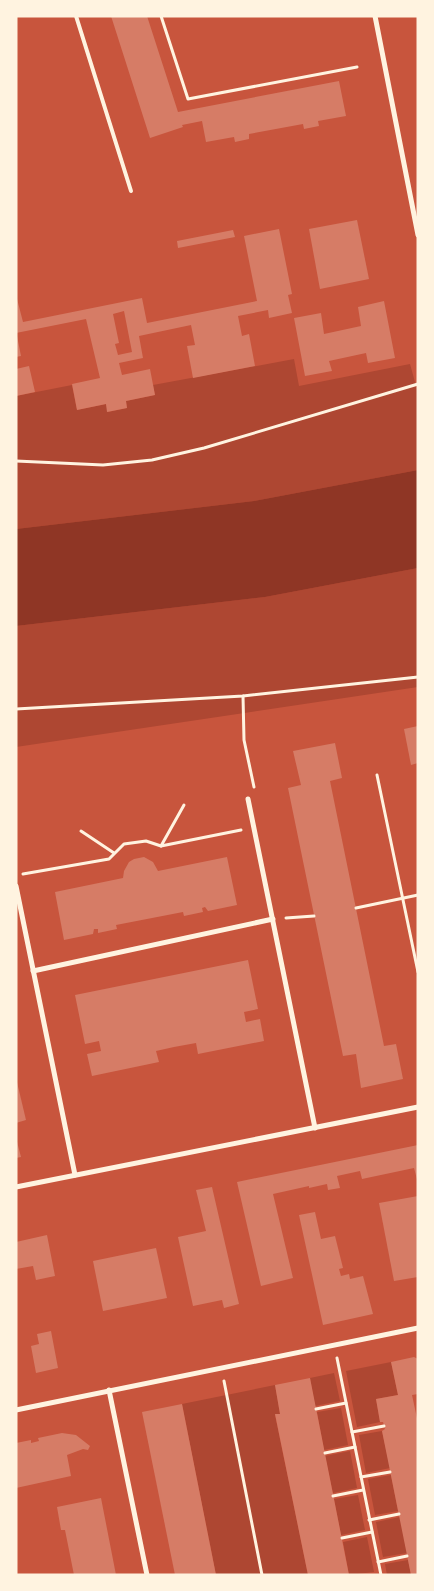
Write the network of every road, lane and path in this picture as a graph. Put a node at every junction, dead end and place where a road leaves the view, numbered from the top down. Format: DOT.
graph roads {
  1 [pos="76,16"];
  2 [pos="161,16"];
  3 [pos="375,16"];
  4 [pos="357,66"];
  5 [pos="131,191"];
  6 [pos="418,235"];
  7 [pos="418,384"];
  8 [pos="16,461"];
  9 [pos="418,677"];
  10 [pos="243,696"];
  11 [pos="16,709"];
  12 [pos="377,775"];
  13 [pos="248,799"];
  14 [pos="184,805"];
  15 [pos="254,827"];
  16 [pos="81,832"];
  17 [pos="161,846"];
  18 [pos="114,853"];
  19 [pos="16,876"];
  20 [pos="16,886"];
  21 [pos="418,895"];
  22 [pos="402,898"];
  23 [pos="356,908"];
  24 [pos="314,916"];
  25 [pos="273,919"];
  26 [pos="33,971"];
  27 [pos="418,972"];
  28 [pos="418,1107"];
  29 [pos="315,1128"];
  30 [pos="75,1175"];
  31 [pos="16,1187"];
  32 [pos="418,1328"];
  33 [pos="335,1345"];
  34 [pos="221,1368"];
  35 [pos="109,1390"];
  36 [pos="346,1403"];
  37 [pos="316,1409"];
  38 [pos="16,1410"];
  39 [pos="384,1426"];
  40 [pos="352,1432"];
  41 [pos="355,1447"];
  42 [pos="325,1453"];
  43 [pos="390,1472"];
  44 [pos="361,1477"];
  45 [pos="364,1490"];
  46 [pos="333,1496"];
  47 [pos="399,1514"];
  48 [pos="370,1520"];
  49 [pos="372,1532"];
  50 [pos="342,1538"];
  51 [pos="407,1556"];
  52 [pos="378,1562"];
  53 [pos="147,1575"];
  54 [pos="262,1575"];
  55 [pos="380,1575"];
  1 -- 5 [label="lane"];
  2 -- 4 [label="path"];
  3 -- 6 [label="street"];
  7 -- 8 [label="path"];
  9 -- 10 [label="path"];
  10 -- 11 [label="path"];
  10 -- 13 [label="path"];
  12 -- 22 [label="path"];
  13 -- 15 [label="street"];
  14 -- 17 [label="path"];
  15 -- 17 [label="path"];
  15 -- 25 [label="street"];
  16 -- 18 [label="path"];
  17 -- 18 [label="path"];
  18 -- 19 [label="path"];
  20 -- 26 [label="street"];
  21 -- 22 [label="path"];
  22 -- 23 [label="path"];
  22 -- 27 [label="path"];
  24 -- 25 [label="path"];
  25 -- 26 [label="street"];
  25 -- 29 [label="street"];
  26 -- 30 [label="street"];
  28 -- 29 [label="street"];
  29 -- 30 [label="street"];
  30 -- 31 [label="street"];
  32 -- 33 [label="street"];
  33 -- 34 [label="street"];
  33 -- 36 [label="path"];
  34 -- 35 [label="street"];
  34 -- 54 [label="path"];
  35 -- 38 [label="street"];
  35 -- 53 [label="street"];
  36 -- 37 [label="path"];
  36 -- 40 [label="path"];
  39 -- 40 [label="path"];
  40 -- 41 [label="path"];
  41 -- 42 [label="path"];
  41 -- 44 [label="path"];
  43 -- 44 [label="path"];
  44 -- 45 [label="path"];
  45 -- 46 [label="path"];
  45 -- 48 [label="path"];
  47 -- 48 [label="path"];
  48 -- 49 [label="path"];
  49 -- 50 [label="path"];
  49 -- 52 [label="path"];
  51 -- 52 [label="path"];
  52 -- 55 [label="path"];
}
